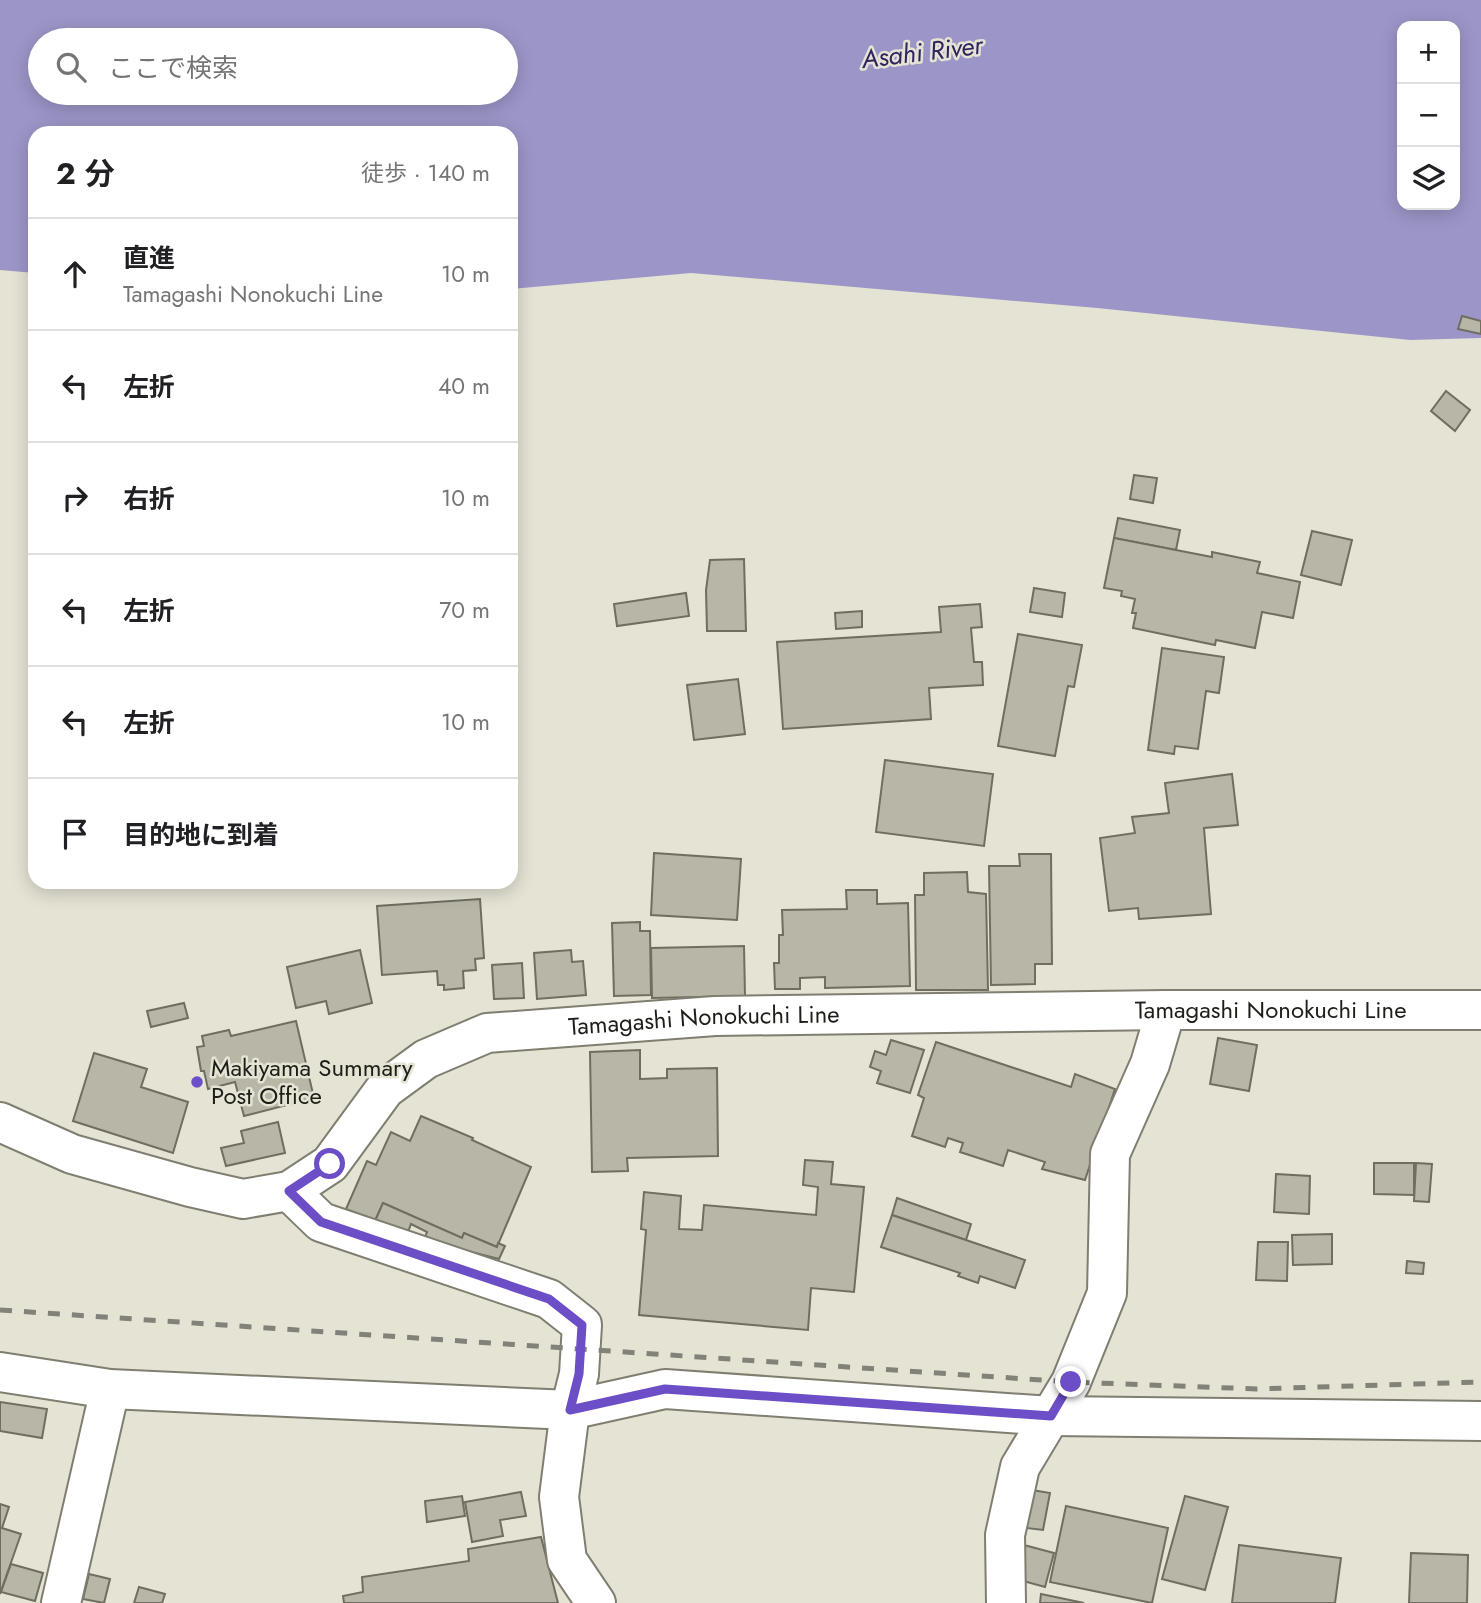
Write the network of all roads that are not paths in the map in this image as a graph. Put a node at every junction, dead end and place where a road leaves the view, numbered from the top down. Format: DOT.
graph roads {
  1 [pos="1166,1010"];
  2 [pos="1481,1010"];
  3 [pos="0,1122"];
  4 [pos="289,1191"];
  5 [pos="0,1372"];
  6 [pos="110,1389"];
  7 [pos="570,1410"];
  8 [pos="1051,1416"];
  9 [pos="1481,1421"];
  10 [pos="61,1603"];
  11 [pos="596,1603"];
  12 [pos="1006,1603"];
  1 -- 2 [label="street, Tamagashi Nonokuchi Line"];
  1 -- 4 [label="street, Tamagashi Nonokuchi Line"];
  1 -- 8 [label="street"];
  3 -- 4 [label="street, Tamagashi Nonokuchi Line"];
  4 -- 7 [label="street"];
  5 -- 6 [label="street"];
  6 -- 7 [label="street"];
  6 -- 10 [label="street"];
  7 -- 8 [label="street"];
  7 -- 11 [label="street"];
  8 -- 9 [label="street"];
  8 -- 12 [label="street"];
}
